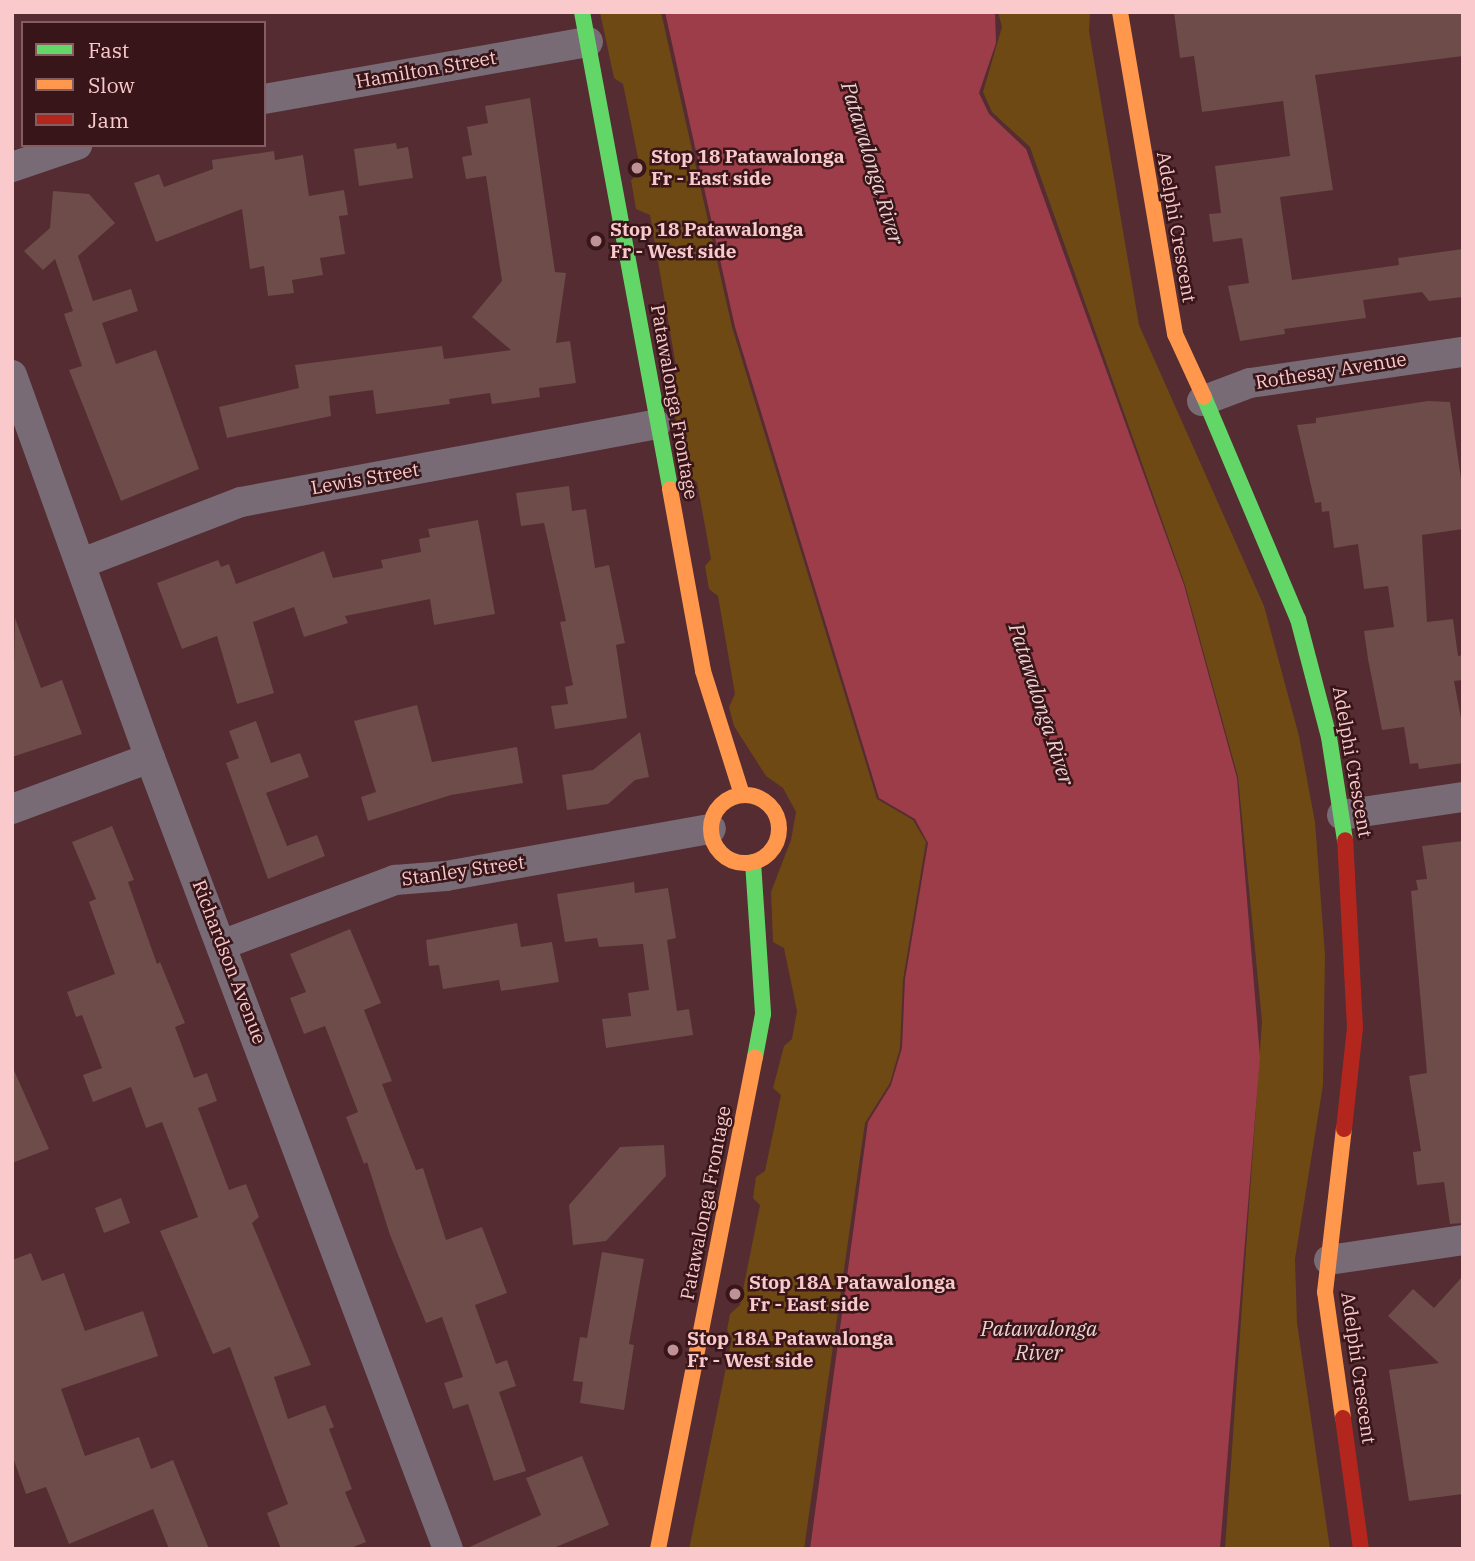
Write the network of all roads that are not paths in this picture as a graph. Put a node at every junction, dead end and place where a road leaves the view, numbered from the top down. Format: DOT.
graph roads {
  1 [pos="582,12"];
  2 [pos="1120,12"];
  3 [pos="588,42"];
  4 [pos="266,99"];
  5 [pos="71,147"];
  6 [pos="12,167"];
  7 [pos="1463,352"];
  8 [pos="12,375"];
  9 [pos="1202,401"];
  10 [pos="656,424"];
  11 [pos="82,563"];
  12 [pos="150,758"];
  13 [pos="742,795"];
  14 [pos="1463,797"];
  15 [pos="12,809"];
  16 [pos="1342,814"];
  17 [pos="711,829"];
  18 [pos="753,862"];
  19 [pos="223,944"];
  20 [pos="1463,1240"];
  21 [pos="1329,1260"];
  22 [pos="447,1549"];
  23 [pos="657,1549"];
  24 [pos="1362,1549"];
  1 -- 3 [label="street, Patawalonga Frontage"];
  2 -- 9 [label="street, Adelphi Crescent"];
  3 -- 4 [label="street, Hamilton Street"];
  3 -- 10 [label="street, Patawalonga Frontage"];
  5 -- 6 [label="street"];
  7 -- 9 [label="street, Rothesay Avenue"];
  8 -- 11 [label="street, Richardson Avenue"];
  9 -- 16 [label="street, Adelphi Crescent"];
  10 -- 11 [label="street, Lewis Street"];
  10 -- 13 [label="street, Patawalonga Frontage"];
  11 -- 12 [label="street, Richardson Avenue"];
  12 -- 15 [label="street"];
  12 -- 19 [label="street, Richardson Avenue"];
  13 -- 17 [label="street"];
  13 -- 18 [label="street"];
  14 -- 16 [label="street"];
  16 -- 21 [label="street, Adelphi Crescent"];
  17 -- 18 [label="street"];
  17 -- 19 [label="street, Stanley Street"];
  18 -- 23 [label="street, Patawalonga Frontage"];
  19 -- 22 [label="street, Richardson Avenue"];
  20 -- 21 [label="street"];
  21 -- 24 [label="street, Adelphi Crescent"];
}
